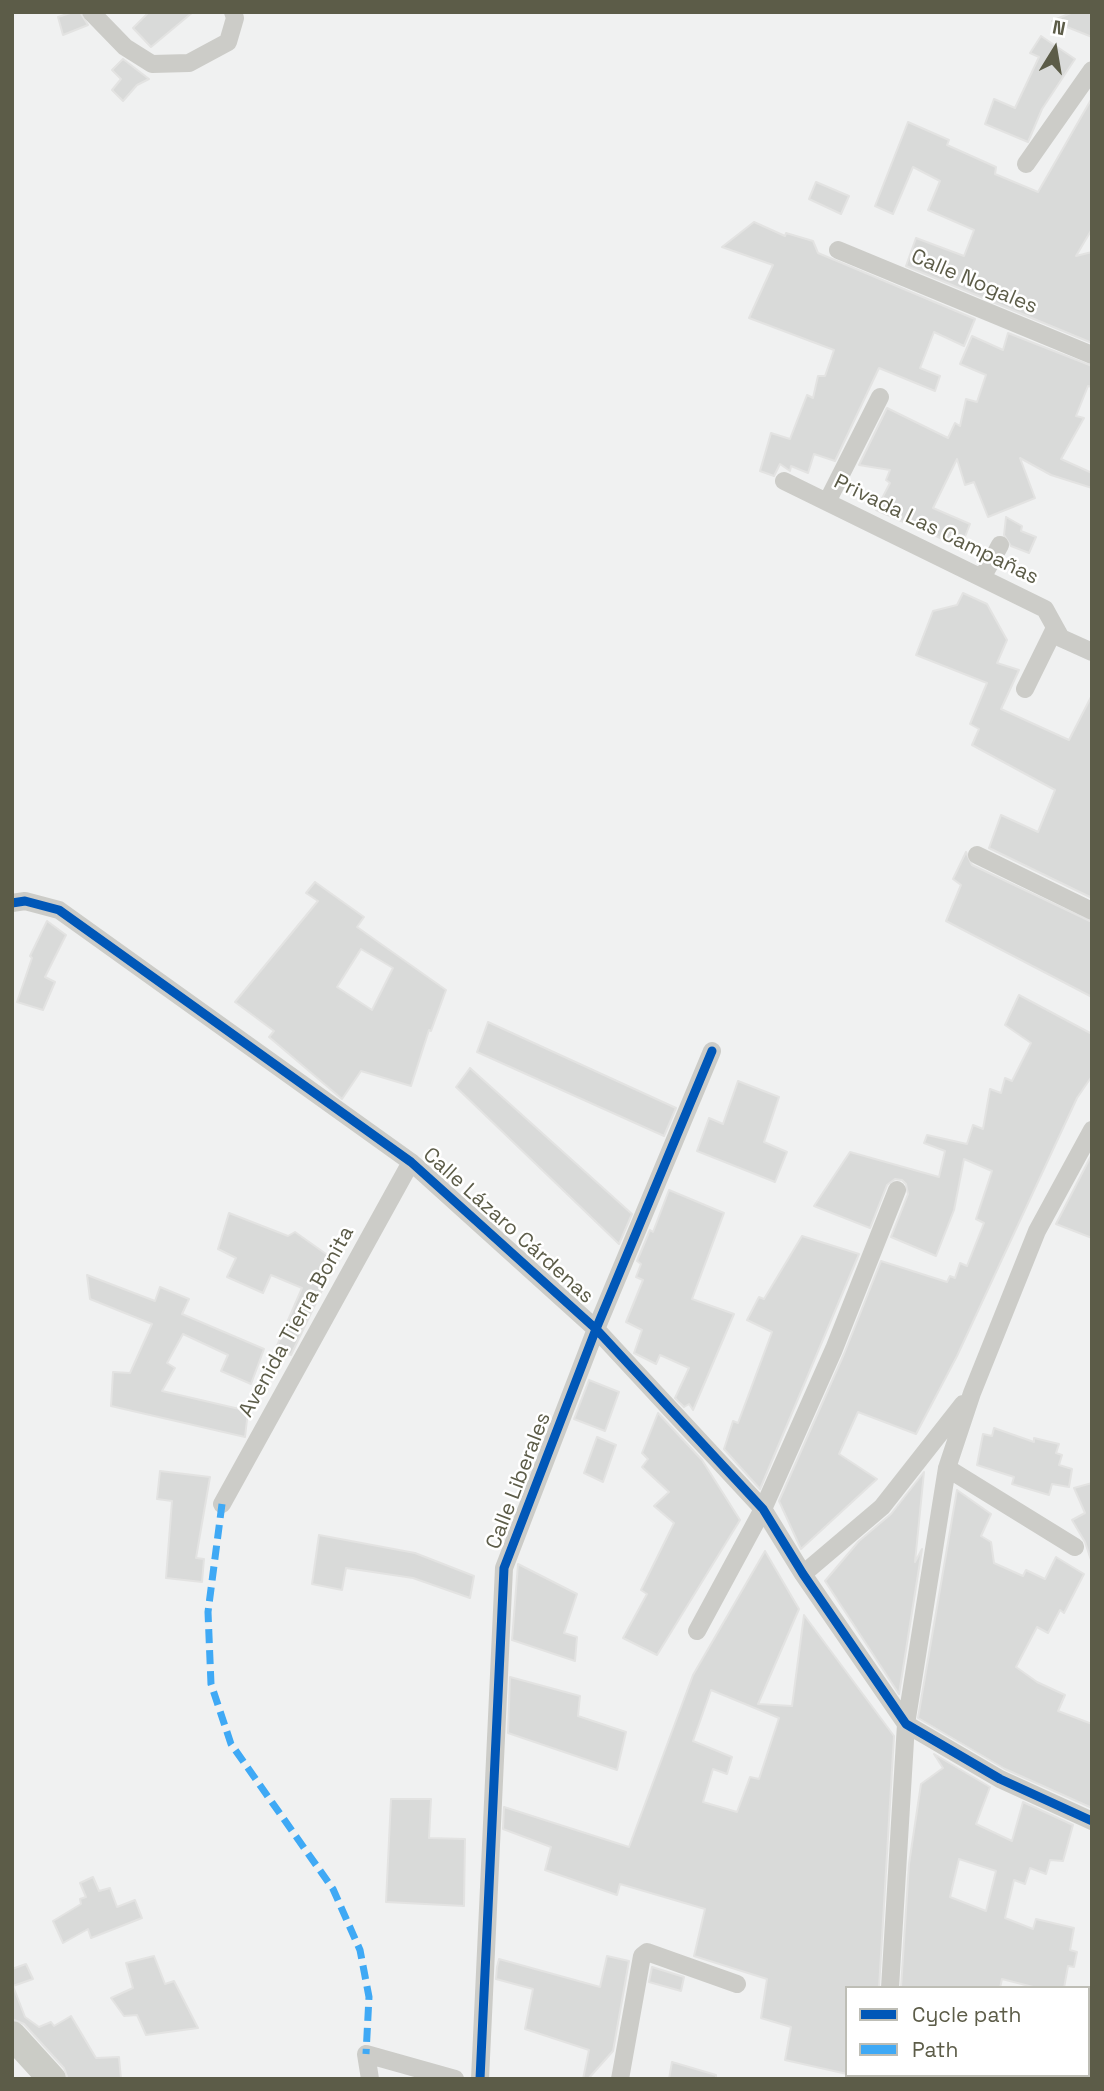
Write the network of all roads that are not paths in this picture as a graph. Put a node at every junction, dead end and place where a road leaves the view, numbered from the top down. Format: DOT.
graph roads {
  1 [pos="91,12"];
  2 [pos="234,15"];
  3 [pos="1092,70"];
  4 [pos="1026,164"];
  5 [pos="838,250"];
  6 [pos="1092,355"];
  7 [pos="880,397"];
  8 [pos="784,481"];
  9 [pos="827,502"];
  10 [pos="1000,545"];
  11 [pos="982,578"];
  12 [pos="1055,628"];
  13 [pos="1092,652"];
  14 [pos="1025,689"];
  15 [pos="977,855"];
  16 [pos="12,903"];
  17 [pos="1092,911"];
  18 [pos="712,1051"];
  19 [pos="1092,1130"];
  20 [pos="411,1162"];
  21 [pos="897,1190"];
  22 [pos="596,1329"];
  23 [pos="972,1393"];
  24 [pos="947,1468"];
  25 [pos="222,1504"];
  26 [pos="763,1509"];
  27 [pos="1075,1546"];
  28 [pos="803,1574"];
  29 [pos="697,1631"];
  30 [pos="906,1724"];
  31 [pos="1092,1821"];
  32 [pos="737,1984"];
  33 [pos="890,1986"];
  34 [pos="12,2035"];
  35 [pos="12,2061"];
  36 [pos="27,2079"];
  37 [pos="52,2079"];
  38 [pos="370,2079"];
  39 [pos="455,2079"];
  40 [pos="480,2079"];
  41 [pos="620,2079"];
  1 -- 2 [label="street"];
  3 -- 4 [label="street"];
  5 -- 6 [label="street, Calle Nogales"];
  7 -- 9 [label="street"];
  8 -- 9 [label="street, Privada Las Campañas"];
  9 -- 11 [label="street, Privada Las Campañas"];
  10 -- 11 [label="street"];
  11 -- 12 [label="street, Privada Las Campañas"];
  12 -- 13 [label="street, Privada Las Campañas"];
  12 -- 14 [label="street"];
  15 -- 17 [label="street"];
  16 -- 20 [label="street, Calle Lázaro Cárdenas"];
  18 -- 22 [label="street, Calle Liberales"];
  19 -- 23 [label="street"];
  20 -- 22 [label="street, Calle Lázaro Cárdenas"];
  20 -- 25 [label="street, Avenida Tierra Bonita"];
  21 -- 26 [label="street"];
  22 -- 26 [label="street, Calle Lázaro Cárdenas"];
  22 -- 40 [label="street, Calle Liberales"];
  23 -- 24 [label="street"];
  23 -- 28 [label="street"];
  24 -- 27 [label="street"];
  24 -- 30 [label="street"];
  26 -- 28 [label="street, Calle Lázaro Cárdenas"];
  26 -- 29 [label="street"];
  28 -- 30 [label="street, Calle Lázaro Cárdenas"];
  30 -- 31 [label="street"];
  30 -- 33 [label="street"];
  32 -- 41 [label="street"];
  34 -- 37 [label="main road"];
  35 -- 36 [label="main road"];
  38 -- 39 [label="street"];
}
